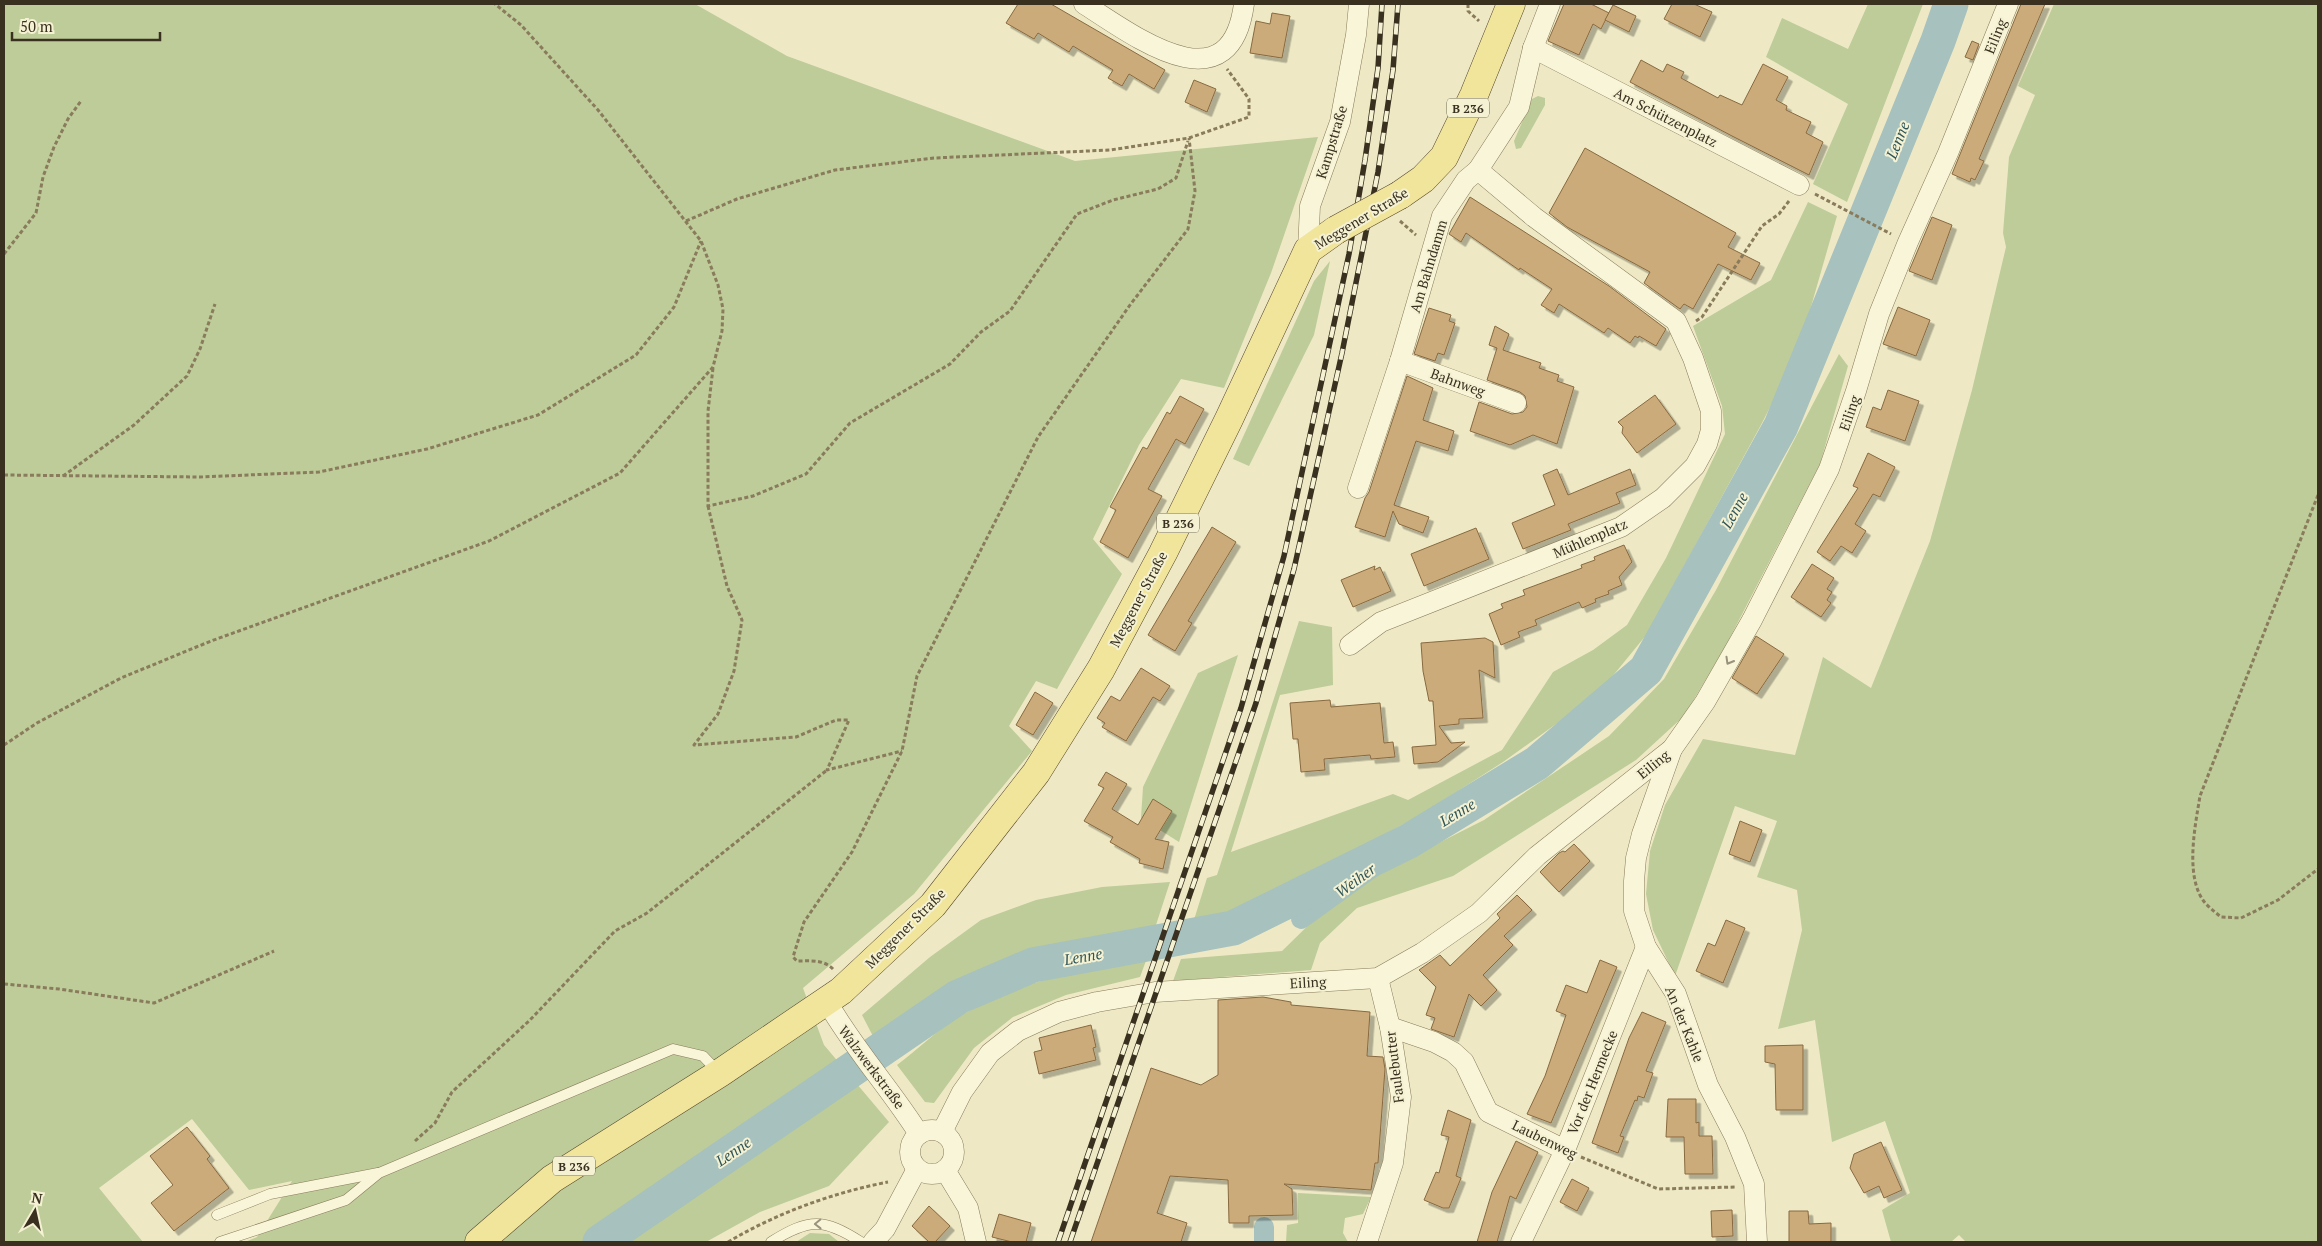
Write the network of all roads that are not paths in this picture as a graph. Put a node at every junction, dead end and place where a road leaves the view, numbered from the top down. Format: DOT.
graph roads {
  1 [pos="1084,4"];
  2 [pos="1244,4"];
  3 [pos="1359,4"];
  4 [pos="1512,4"];
  5 [pos="1550,4"];
  6 [pos="2008,4"];
  7 [pos="1533,48"];
  8 [pos="1478,170"];
  9 [pos="1799,186"];
  10 [pos="1308,250"];
  11 [pos="1400,361"];
  12 [pos="1516,403"];
  13 [pos="1358,488"];
  14 [pos="1350,645"];
  15 [pos="1672,749"];
  16 [pos="1646,947"];
  17 [pos="1378,978"];
  18 [pos="826,1000"];
  19 [pos="1390,1027"];
  20 [pos="720,1073"];
  21 [pos="942,1132"];
  22 [pos="919,1134"];
  23 [pos="1565,1150"];
  24 [pos="944,1170"];
  25 [pos="379,1173"];
  26 [pos="914,1177"];
  27 [pos="217,1215"];
  28 [pos="220,1242"];
  29 [pos="478,1242"];
  30 [pos="771,1242"];
  31 [pos="861,1242"];
  32 [pos="873,1242"];
  33 [pos="976,1242"];
  34 [pos="1367,1242"];
  35 [pos="1521,1242"];
  36 [pos="1757,1242"];
  1 -- 2 [label="street"];
  3 -- 10 [label="street, Kampstraße"];
  4 -- 10 [label="main road, Meggener Straße / B 236, bridge"];
  5 -- 7 [label="street, Am Bahndamm"];
  6 -- 15 [label="street, Eiling, one-way"];
  7 -- 8 [label="street, Am Bahndamm"];
  7 -- 9 [label="street, Am Schützenplatz"];
  8 -- 11 [label="street, Am Bahndamm"];
  8 -- 14 [label="street, Mühlenplatz"];
  10 -- 18 [label="main road, Meggener Straße / B 236"];
  11 -- 12 [label="street, Bahnweg"];
  11 -- 13 [label="street, Am Bahndamm"];
  15 -- 16 [label="street, An der Kahle"];
  15 -- 17 [label="street, Eiling"];
  16 -- 23 [label="street, Vor der Hermecke"];
  16 -- 36 [label="street, An der Kahle"];
  17 -- 19 [label="street, Faulebutter"];
  17 -- 21 [label="street, Eiling"];
  18 -- 20 [label="main road, Meggener Straße / B 236"];
  18 -- 22 [label="street, Walzwerkstraße"];
  19 -- 23 [label="street, Laubenweg"];
  19 -- 34 [label="street, Faulebutter"];
  20 -- 25 [label="lane"];
  20 -- 29 [label="main road, Meggener Straße / B 236"];
  21 -- 22 [label="street"];
  21 -- 24 [label="street"];
  22 -- 26 [label="street"];
  23 -- 35 [label="street, Vor der Hermecke"];
  24 -- 26 [label="street"];
  24 -- 33 [label="street"];
  25 -- 27 [label="lane"];
  25 -- 28 [label="lane"];
  26 -- 32 [label="street"];
  31 -- 30 [label="lane, one-way"];
}
